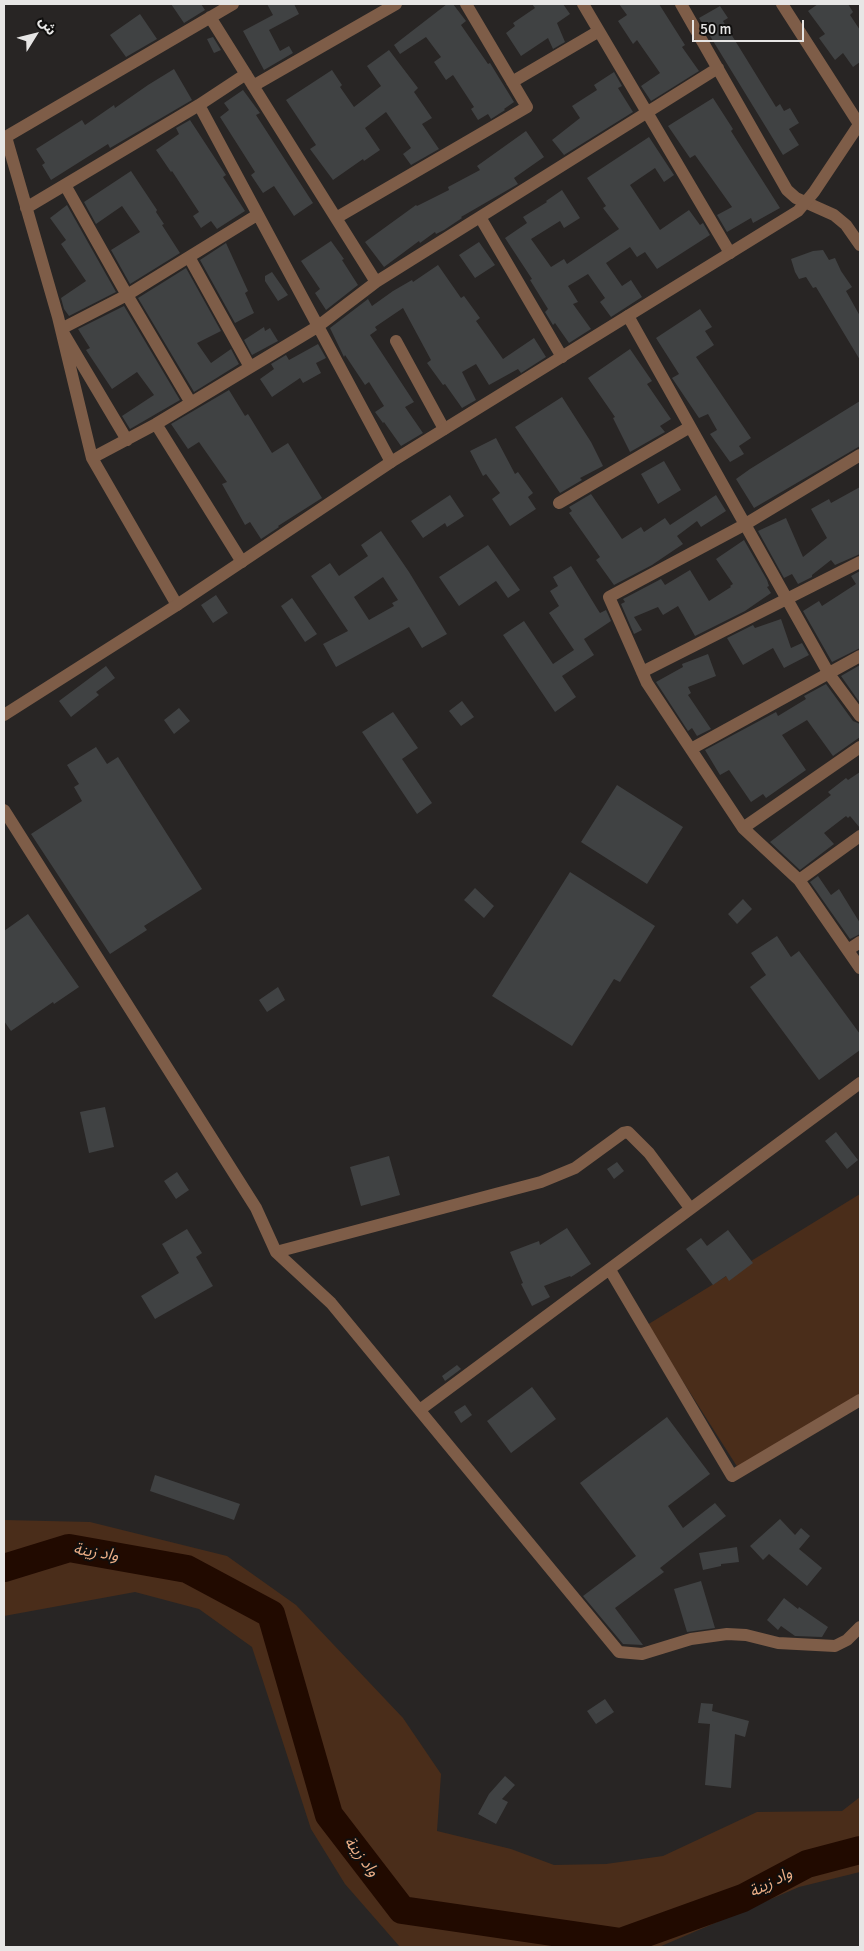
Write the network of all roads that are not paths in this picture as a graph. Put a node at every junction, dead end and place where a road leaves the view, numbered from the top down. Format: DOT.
graph roads {
  1 [pos="233,4"];
  2 [pos="396,4"];
  3 [pos="466,4"];
  4 [pos="583,4"];
  5 [pos="680,4"];
  6 [pos="782,4"];
  7 [pos="210,17"];
  8 [pos="599,31"];
  9 [pos="718,68"];
  10 [pos="246,74"];
  11 [pos="512,82"];
  12 [pos="253,86"];
  13 [pos="199,105"];
  14 [pos="647,112"];
  15 [pos="860,124"];
  16 [pos="5,137"];
  17 [pos="66,185"];
  18 [pos="806,202"];
  19 [pos="26,208"];
  20 [pos="258,215"];
  21 [pos="480,217"];
  22 [pos="336,218"];
  23 [pos="860,245"];
  24 [pos="730,253"];
  25 [pos="189,257"];
  26 [pos="376,282"];
  27 [pos="127,295"];
  28 [pos="628,316"];
  29 [pos="317,327"];
  30 [pos="61,329"];
  31 [pos="396,341"];
  32 [pos="562,357"];
  33 [pos="250,367"];
  34 [pos="191,402"];
  35 [pos="156,424"];
  36 [pos="690,427"];
  37 [pos="444,429"];
  38 [pos="127,440"];
  39 [pos="860,455"];
  40 [pos="92,458"];
  41 [pos="391,462"];
  42 [pos="559,503"];
  43 [pos="744,525"];
  44 [pos="242,562"];
  45 [pos="860,562"];
  46 [pos="786,600"];
  47 [pos="177,605"];
  48 [pos="860,656"];
  49 [pos="642,672"];
  50 [pos="829,674"];
  51 [pos="4,715"];
  52 [pos="860,716"];
  53 [pos="860,747"];
  54 [pos="691,749"];
  55 [pos="4,810"];
  56 [pos="743,828"];
  57 [pos="860,836"];
  58 [pos="799,880"];
  59 [pos="860,942"];
  60 [pos="848,950"];
  61 [pos="860,968"];
  62 [pos="860,1083"];
  63 [pos="690,1208"];
  64 [pos="276,1252"];
  65 [pos="610,1270"];
  66 [pos="860,1400"];
  67 [pos="421,1409"];
  68 [pos="860,1627"];
  1 -- 7 [label="street"];
  2 -- 12 [label="street"];
  3 -- 11 [label="street"];
  4 -- 8 [label="street"];
  5 -- 9 [label="street"];
  6 -- 15 [label="street"];
  7 -- 10 [label="street"];
  7 -- 16 [label="street"];
  8 -- 11 [label="street"];
  8 -- 14 [label="street"];
  9 -- 14 [label="street"];
  9 -- 18 [label="street"];
  10 -- 12 [label="street"];
  10 -- 13 [label="street"];
  11 -- 22 [label="street"];
  12 -- 22 [label="street"];
  13 -- 17 [label="street"];
  13 -- 20 [label="street"];
  14 -- 21 [label="street"];
  14 -- 24 [label="street"];
  15 -- 18 [label="street"];
  16 -- 19 [label="street"];
  17 -- 19 [label="street"];
  17 -- 27 [label="street"];
  18 -- 23 [label="street"];
  18 -- 24 [label="street"];
  19 -- 30 [label="street"];
  20 -- 25 [label="street"];
  20 -- 29 [label="street"];
  21 -- 26 [label="street"];
  21 -- 32 [label="street"];
  22 -- 26 [label="street"];
  24 -- 28 [label="street"];
  25 -- 27 [label="street"];
  25 -- 33 [label="street"];
  26 -- 29 [label="street"];
  27 -- 30 [label="street"];
  27 -- 34 [label="street"];
  28 -- 32 [label="street"];
  28 -- 36 [label="street"];
  29 -- 33 [label="street"];
  29 -- 41 [label="street"];
  30 -- 38 [label="street"];
  30 -- 40 [label="street"];
  31 -- 37 [label="street"];
  32 -- 37 [label="street"];
  33 -- 34 [label="street"];
  34 -- 35 [label="street"];
  35 -- 38 [label="street"];
  35 -- 44 [label="street"];
  36 -- 42 [label="street"];
  36 -- 43 [label="street"];
  37 -- 41 [label="street"];
  38 -- 40 [label="street"];
  39 -- 43 [label="street"];
  40 -- 47 [label="street"];
  41 -- 44 [label="street"];
  43 -- 46 [label="street"];
  43 -- 49 [label="street"];
  44 -- 47 [label="street"];
  45 -- 46 [label="street"];
  46 -- 49 [label="street"];
  46 -- 50 [label="street"];
  47 -- 51 [label="street"];
  48 -- 50 [label="street"];
  49 -- 54 [label="street"];
  50 -- 52 [label="street"];
  50 -- 54 [label="street"];
  53 -- 56 [label="street"];
  54 -- 56 [label="street"];
  55 -- 64 [label="street"];
  56 -- 58 [label="street"];
  57 -- 58 [label="street"];
  58 -- 60 [label="street"];
  59 -- 60 [label="street"];
  60 -- 61 [label="street"];
  62 -- 63 [label="street"];
  63 -- 64 [label="street"];
  63 -- 65 [label="street"];
  64 -- 67 [label="street"];
  65 -- 66 [label="street"];
  65 -- 67 [label="street"];
  67 -- 68 [label="street"];
}
